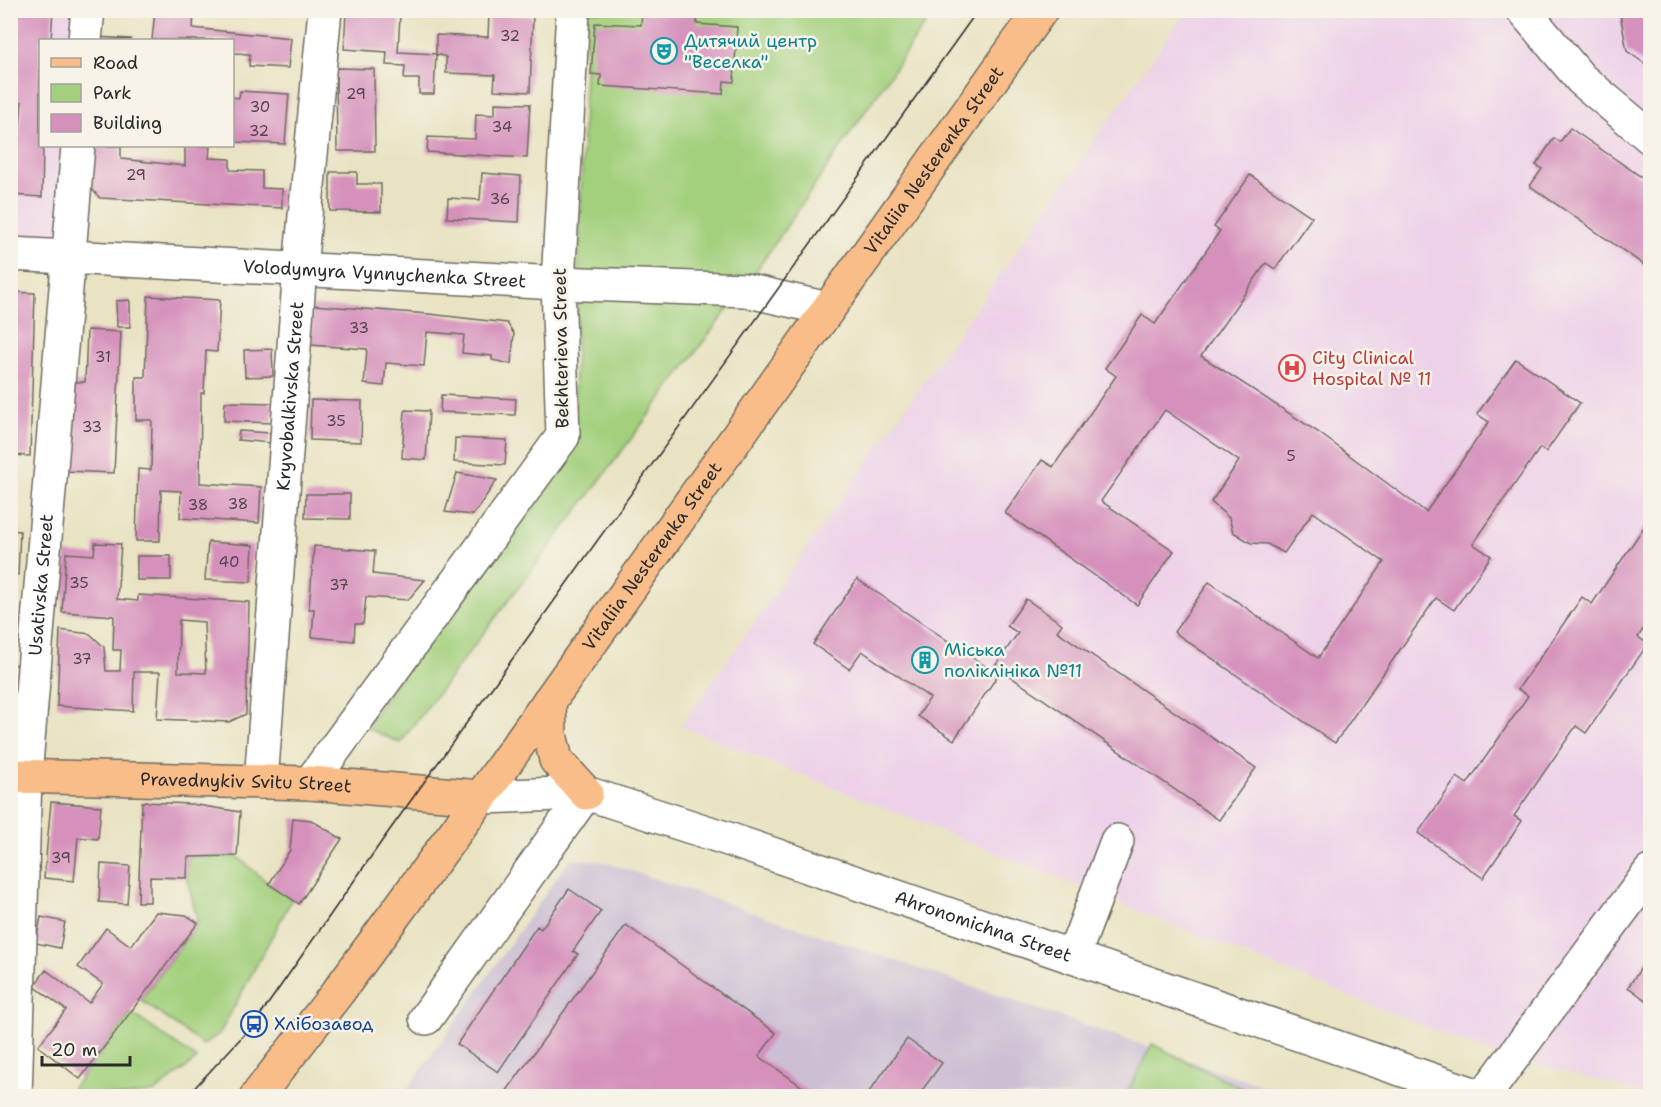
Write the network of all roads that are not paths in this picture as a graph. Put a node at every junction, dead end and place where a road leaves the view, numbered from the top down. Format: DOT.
graph roads {
  1 [pos="88,10"];
  2 [pos="325,10"];
  3 [pos="573,10"];
  4 [pos="1041,10"];
  5 [pos="1523,10"];
  6 [pos="85,39"];
  7 [pos="1650,137"];
  8 [pos="78,147"];
  9 [pos="10,254"];
  10 [pos="70,256"];
  11 [pos="300,268"];
  12 [pos="558,283"];
  13 [pos="828,309"];
  14 [pos="549,701"];
  15 [pos="18,776"];
  16 [pos="261,782"];
  17 [pos="310,783"];
  18 [pos="586,793"];
  19 [pos="481,797"];
  20 [pos="1117,842"];
  21 [pos="1650,872"];
  22 [pos="1073,957"];
  23 [pos="426,1018"];
  24 [pos="15,1096"];
  25 [pos="257,1096"];
  26 [pos="1479,1096"];
  27 [pos="1485,1096"];
  1 -- 6 [label="street"];
  2 -- 11 [label="street, Kryvobalkivska Street"];
  3 -- 12 [label="street, Bekhterieva Street"];
  4 -- 13 [label="main road, Vitaliia Nesterenka Street"];
  5 -- 7 [label="street"];
  8 -- 10 [label="street, Usativska Street"];
  9 -- 10 [label="street, Volodymyra Vynnychenka Street"];
  10 -- 11 [label="street, Volodymyra Vynnychenka Street"];
  10 -- 15 [label="street, Usativska Street"];
  11 -- 12 [label="street, Volodymyra Vynnychenka Street"];
  11 -- 16 [label="street, Kryvobalkivska Street"];
  12 -- 13 [label="street, Volodymyra Vynnychenka Street"];
  12 -- 17 [label="street, Bekhterieva Street"];
  13 -- 14 [label="main road, Vitaliia Nesterenka Street"];
  14 -- 18 [label="main road"];
  14 -- 19 [label="main road, Vitaliia Nesterenka Street"];
  15 -- 16 [label="main road, Pravednykiv Svitu Street"];
  15 -- 24 [label="street, Usativska Street"];
  16 -- 17 [label="main road, Pravednykiv Svitu Street"];
  17 -- 19 [label="main road, Pravednykiv Svitu Street"];
  18 -- 19 [label="street, Ahronomichna Street"];
  18 -- 22 [label="street, Ahronomichna Street"];
  18 -- 23 [label="street"];
  19 -- 25 [label="main road, Vitaliia Nesterenka Street"];
  20 -- 22 [label="street"];
  21 -- 27 [label="street"];
  22 -- 26 [label="street, Ahronomichna Street"];
}
